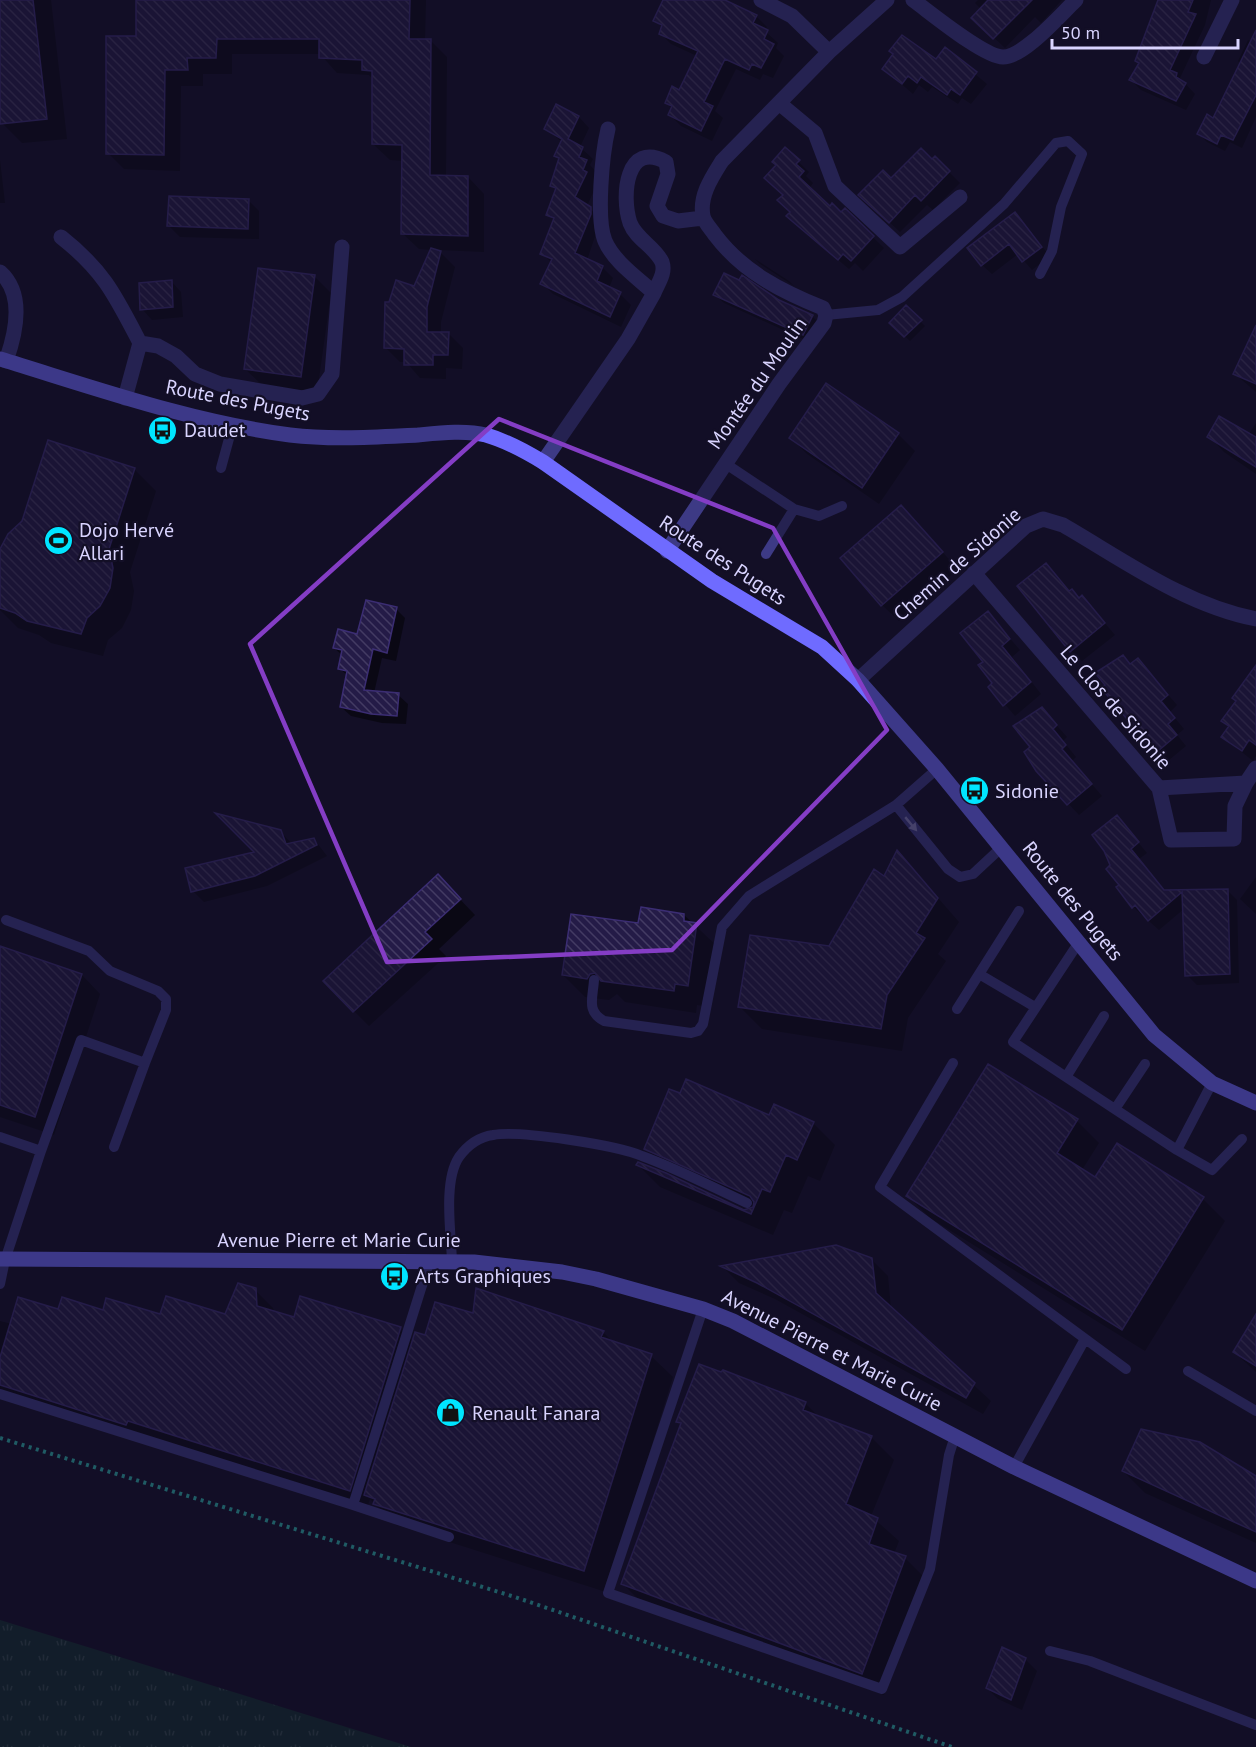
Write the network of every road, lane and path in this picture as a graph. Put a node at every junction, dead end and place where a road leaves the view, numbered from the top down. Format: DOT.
graph roads {
  1 [pos="761,0"];
  2 [pos="887,0"];
  3 [pos="913,0"];
  4 [pos="1076,0"];
  5 [pos="1232,0"];
  6 [pos="829,52"];
  7 [pos="1204,57"];
  8 [pos="779,104"];
  9 [pos="608,129"];
  10 [pos="960,197"];
  11 [pos="703,218"];
  12 [pos="61,237"];
  13 [pos="342,247"];
  14 [pos="0,272"];
  15 [pos="1040,274"];
  16 [pos="654,292"];
  17 [pos="826,315"];
  18 [pos="140,343"];
  19 [pos="3,360"];
  20 [pos="125,398"];
  21 [pos="233,424"];
  22 [pos="543,462"];
  23 [pos="726,464"];
  24 [pos="221,468"];
  25 [pos="842,506"];
  26 [pos="794,509"];
  27 [pos="667,551"];
  28 [pos="766,554"];
  29 [pos="974,573"];
  30 [pos="1256,620"];
  31 [pos="858,680"];
  32 [pos="1256,768"];
  33 [pos="937,769"];
  34 [pos="1246,783"];
  35 [pos="1159,788"];
  36 [pos="896,805"];
  37 [pos="1002,847"];
  38 [pos="1019,911"];
  39 [pos="6,920"];
  40 [pos="1079,942"];
  41 [pos="979,974"];
  42 [pos="594,980"];
  43 [pos="1035,1007"];
  44 [pos="957,1009"];
  45 [pos="1104,1016"];
  46 [pos="145,1063"];
  47 [pos="953,1063"];
  48 [pos="1145,1064"];
  49 [pos="1066,1077"];
  50 [pos="1212,1083"];
  51 [pos="1256,1103"];
  52 [pos="1115,1109"];
  53 [pos="0,1137"];
  54 [pos="1242,1139"];
  55 [pos="114,1147"];
  56 [pos="1177,1150"];
  57 [pos="41,1151"];
  58 [pos="747,1203"];
  59 [pos="2,1259"];
  60 [pos="430,1260"];
  61 [pos="452,1261"];
  62 [pos="0,1284"];
  63 [pos="703,1309"];
  64 [pos="1085,1339"];
  65 [pos="1126,1369"];
  66 [pos="1188,1371"];
  67 [pos="0,1394"];
  68 [pos="1256,1411"];
  69 [pos="955,1436"];
  70 [pos="0,1438"];
  71 [pos="1014,1467"];
  72 [pos="353,1505"];
  73 [pos="449,1537"];
  74 [pos="1256,1581"];
  75 [pos="1050,1650"];
  76 [pos="1256,1725"];
  77 [pos="952,1747"];
  1 -- 6 [label="street"];
  2 -- 6 [label="street"];
  3 -- 4 [label="street"];
  5 -- 7 [label="street"];
  6 -- 8 [label="street"];
  8 -- 10 [label="street"];
  8 -- 11 [label="street"];
  9 -- 16 [label="street"];
  11 -- 16 [label="street"];
  11 -- 17 [label="street, Montée du Moulin"];
  12 -- 18 [label="street"];
  13 -- 18 [label="street"];
  14 -- 19 [label="street"];
  15 -- 17 [label="lane"];
  16 -- 22 [label="street"];
  17 -- 23 [label="street, Montée du Moulin"];
  18 -- 20 [label="street"];
  19 -- 20 [label="main road, Route des Pugets"];
  20 -- 21 [label="main road, Route des Pugets"];
  21 -- 22 [label="main road, Route des Pugets"];
  21 -- 24 [label="lane"];
  22 -- 27 [label="main road, Route des Pugets"];
  23 -- 26 [label="lane"];
  23 -- 27 [label="street, Montée du Moulin"];
  25 -- 26 [label="lane"];
  26 -- 28 [label="lane"];
  27 -- 31 [label="main road, Route des Pugets"];
  29 -- 30 [label="street, Chemin de Sidonie"];
  29 -- 31 [label="street, Chemin de Sidonie"];
  29 -- 35 [label="street, Le Clos de Sidonie"];
  31 -- 33 [label="main road, Route des Pugets"];
  32 -- 34 [label="street"];
  33 -- 36 [label="lane"];
  33 -- 37 [label="main road, Route des Pugets"];
  34 -- 35 [label="street, Le Clos de Sidonie"];
  34 -- 35 [label="street"];
  36 -- 37 [label="lane, one-way"];
  36 -- 42 [label="lane"];
  37 -- 40 [label="main road, Route des Pugets"];
  38 -- 41 [label="lane"];
  39 -- 46 [label="lane"];
  40 -- 43 [label="lane"];
  40 -- 50 [label="main road, Route des Pugets"];
  41 -- 43 [label="lane"];
  41 -- 44 [label="lane"];
  43 -- 49 [label="lane"];
  45 -- 49 [label="lane"];
  46 -- 55 [label="lane"];
  46 -- 57 [label="lane"];
  47 -- 64 [label="lane"];
  48 -- 52 [label="lane"];
  49 -- 52 [label="lane"];
  50 -- 51 [label="main road, Route des Pugets"];
  50 -- 56 [label="lane"];
  52 -- 56 [label="lane"];
  53 -- 57 [label="lane"];
  54 -- 56 [label="lane"];
  57 -- 59 [label="lane"];
  58 -- 61 [label="lane"];
  59 -- 60 [label="main road, Avenue Pierre et Marie Curie"];
  59 -- 62 [label="lane"];
  60 -- 61 [label="main road, Avenue Pierre et Marie Curie"];
  60 -- 72 [label="lane"];
  61 -- 63 [label="main road, Avenue Pierre et Marie Curie"];
  63 -- 69 [label="main road, Avenue Pierre et Marie Curie"];
  63 -- 69 [label="lane"];
  64 -- 65 [label="lane"];
  64 -- 71 [label="lane"];
  66 -- 68 [label="lane"];
  67 -- 72 [label="lane"];
  69 -- 71 [label="main road, Avenue Pierre et Marie Curie"];
  70 -- 77 [label="path"];
  71 -- 74 [label="main road, Avenue Pierre et Marie Curie"];
  72 -- 73 [label="lane"];
  75 -- 76 [label="lane"];
}
